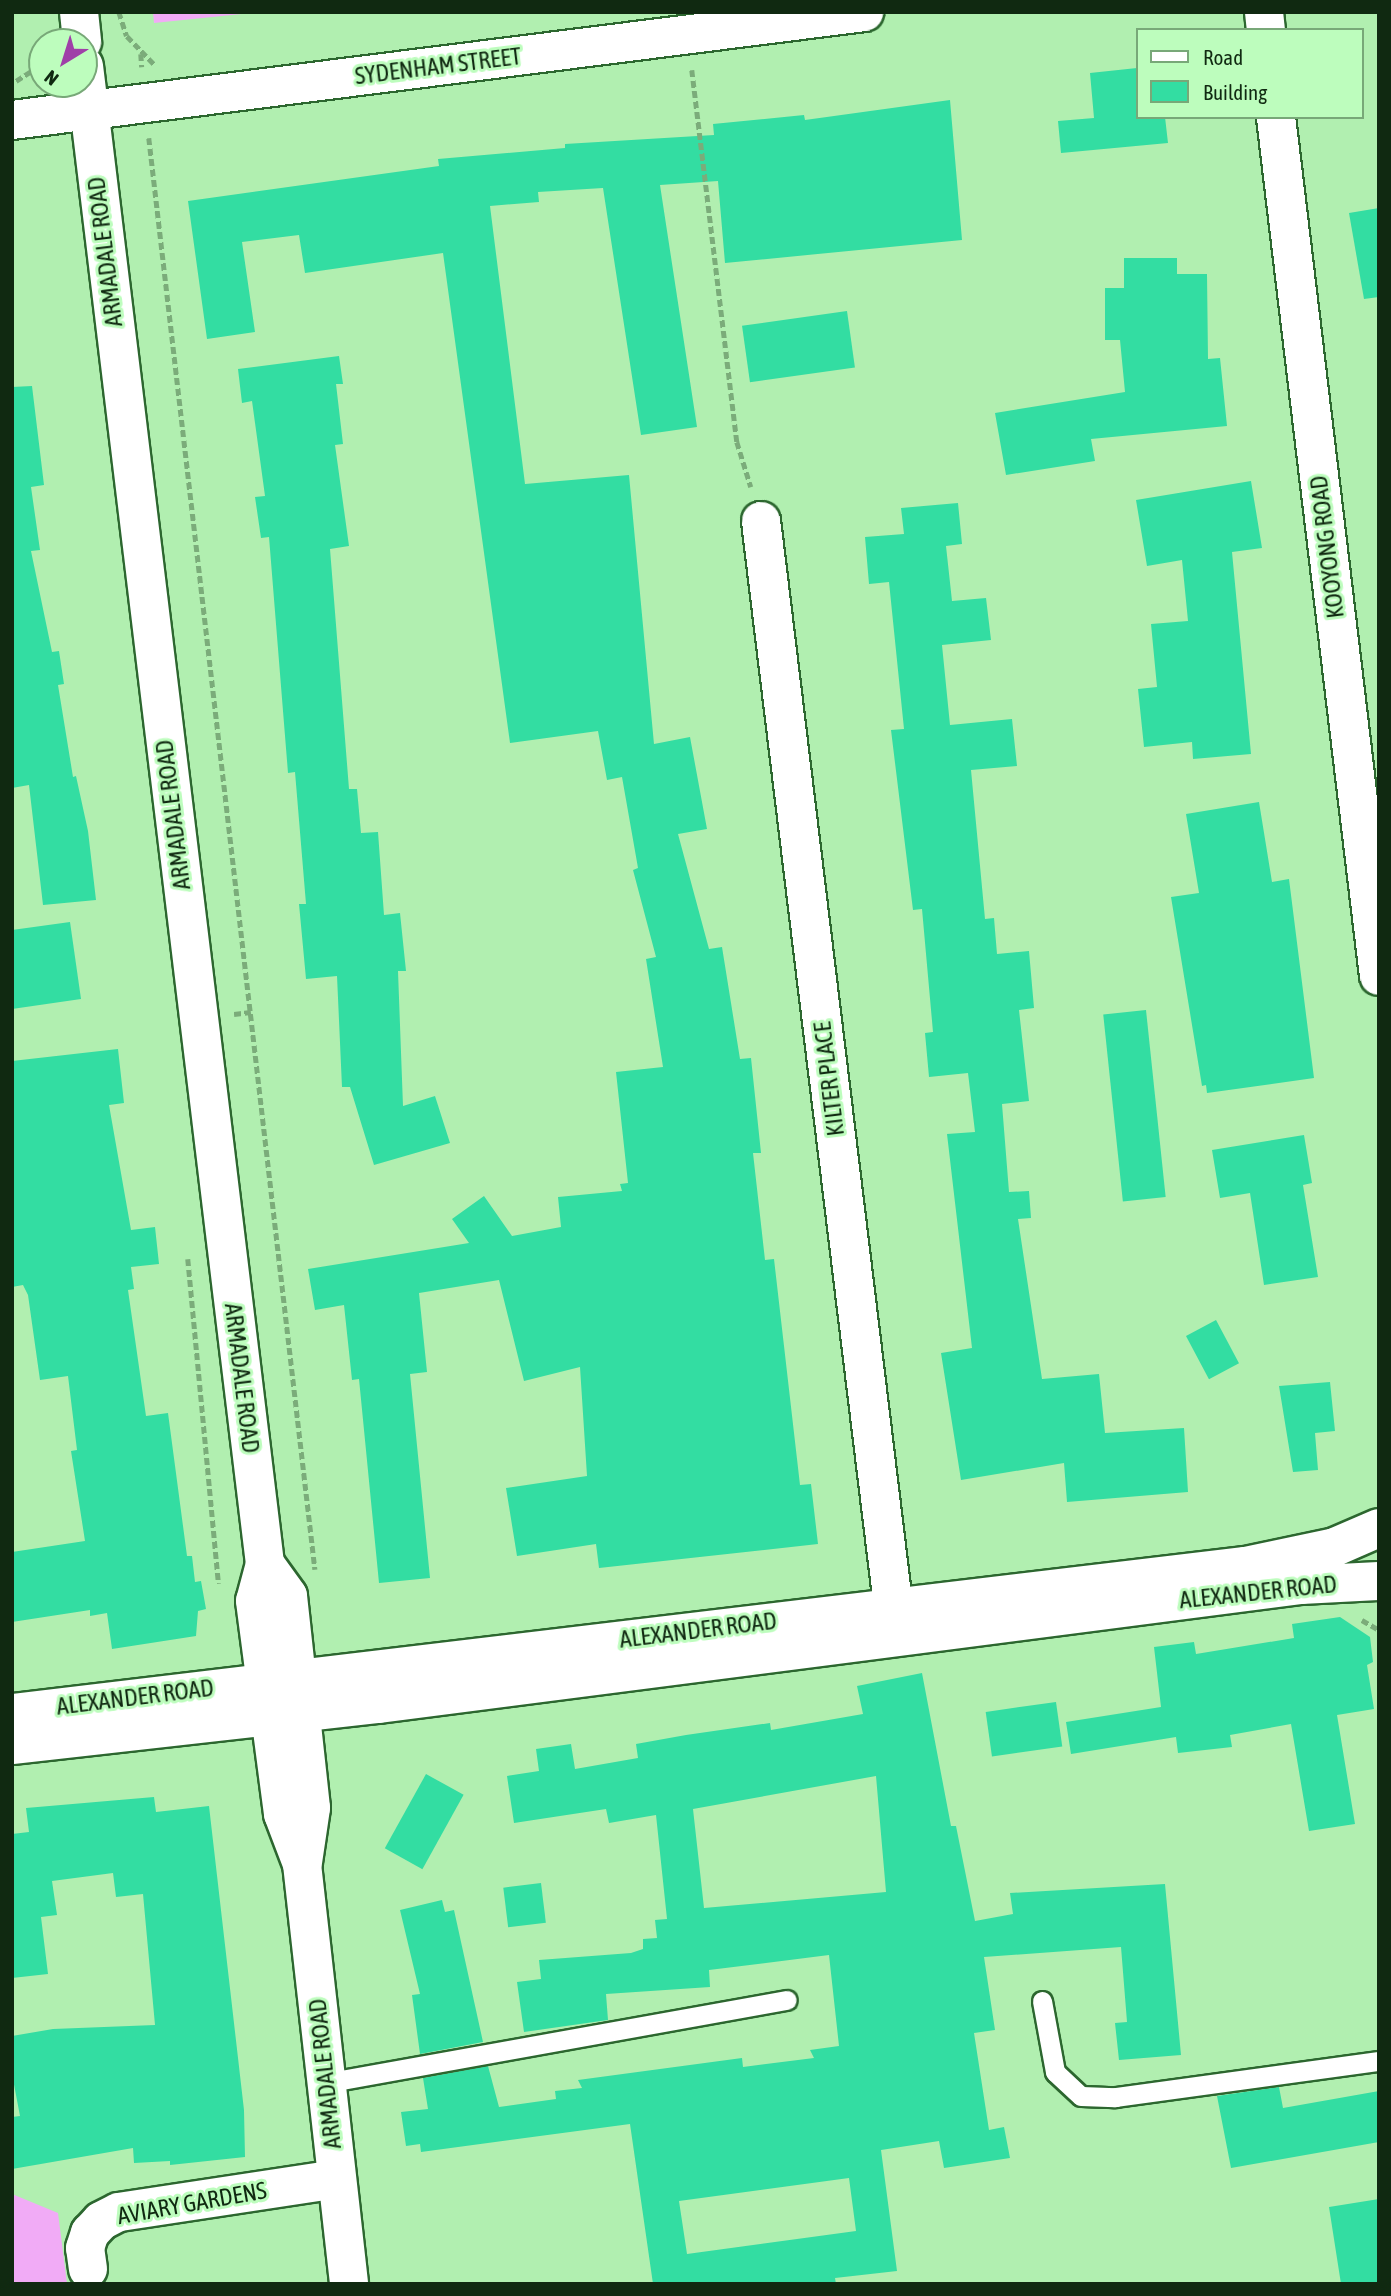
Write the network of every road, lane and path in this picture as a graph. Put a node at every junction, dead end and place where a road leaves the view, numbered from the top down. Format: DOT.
graph roads {
  1 [pos="864,12"];
  2 [pos="687,34"];
  3 [pos="28,72"];
  4 [pos="12,82"];
  5 [pos="87,98"];
  6 [pos="145,102"];
  7 [pos="88,110"];
  8 [pos="1276,119"];
  9 [pos="12,120"];
  10 [pos="761,521"];
  11 [pos="1379,976"];
  12 [pos="1379,1528"];
  13 [pos="315,1580"];
  14 [pos="1379,1581"];
  15 [pos="895,1620"];
  16 [pos="284,1696"];
  17 [pos="12,1713"];
  18 [pos="12,1745"];
  19 [pos="787,2000"];
  20 [pos="1042,2001"];
  21 [pos="1379,2061"];
  22 [pos="325,2083"];
  23 [pos="336,2179"];
  24 [pos="88,2269"];
  25 [pos="349,2284"];
  1 -- 2 [label="street, SYDENHAM STREET"];
  2 -- 6 [label="street, SYDENHAM STREET"];
  2 -- 10 [label="path"];
  3 -- 4 [label="path"];
  5 -- 7 [label="street, ARMADALE ROAD"];
  6 -- 7 [label="street, SYDENHAM STREET"];
  6 -- 13 [label="path"];
  7 -- 9 [label="street, SYDENHAM STREET"];
  7 -- 16 [label="street, ARMADALE ROAD"];
  8 -- 11 [label="street, KOOYONG ROAD"];
  10 -- 15 [label="street, KILTER PLACE"];
  12 -- 15 [label="street, ALEXANDER ROAD"];
  14 -- 15 [label="street, ALEXANDER ROAD"];
  15 -- 16 [label="street, ALEXANDER ROAD"];
  16 -- 17 [label="street, ALEXANDER ROAD"];
  16 -- 18 [label="street, ALEXANDER ROAD"];
  16 -- 22 [label="street, ARMADALE ROAD"];
  19 -- 22 [label="lane"];
  20 -- 21 [label="lane"];
  22 -- 23 [label="street, ARMADALE ROAD"];
  23 -- 24 [label="street, AVIARY GARDENS"];
  23 -- 25 [label="street, ARMADALE ROAD"];
}
